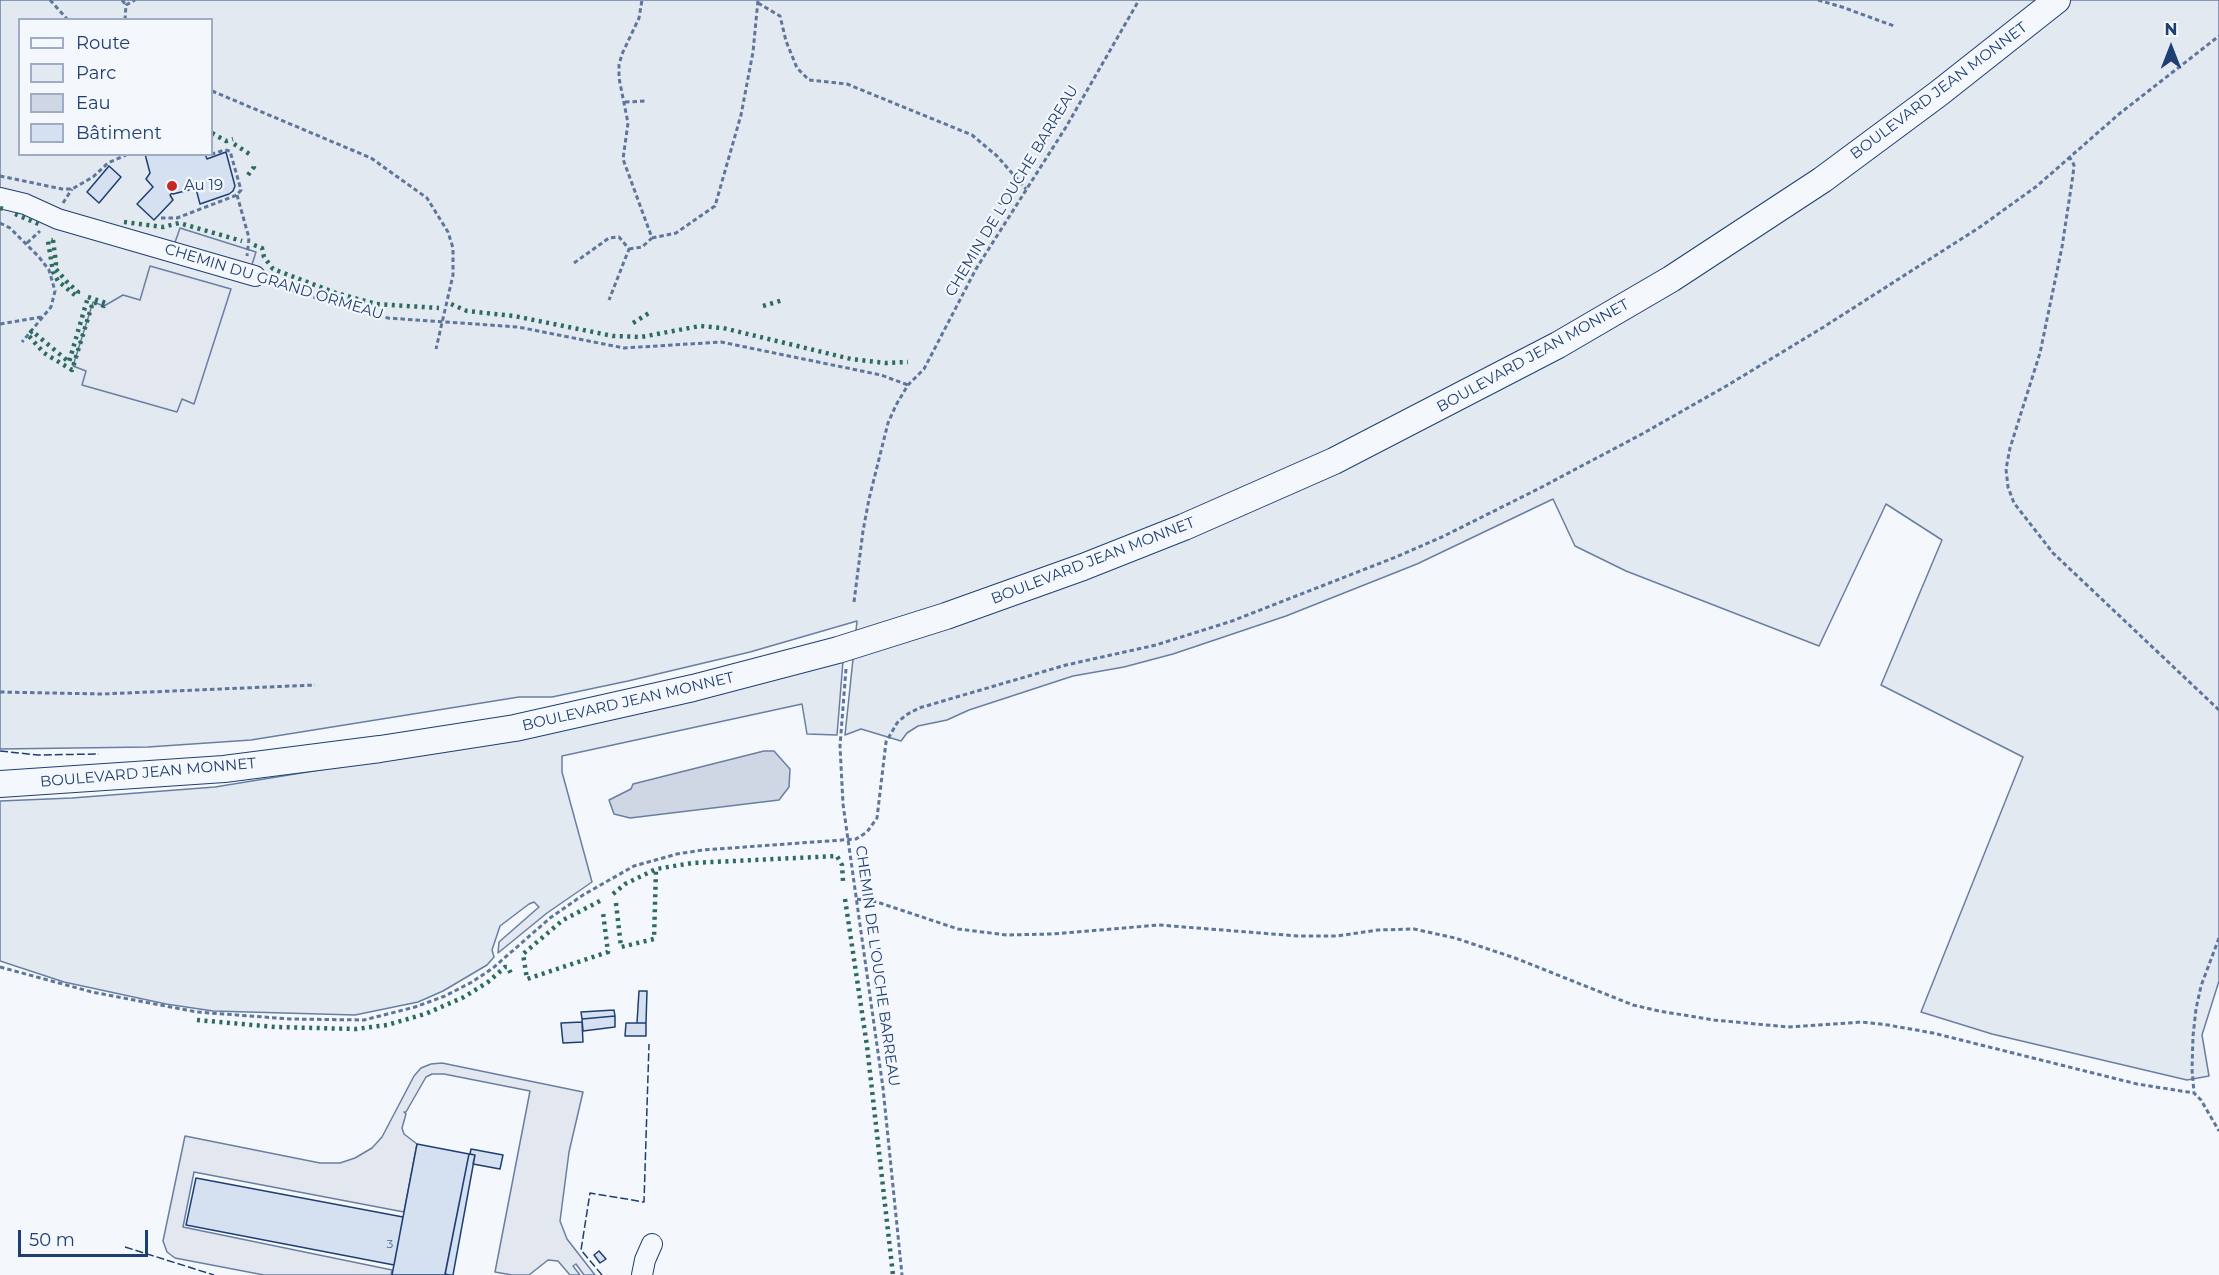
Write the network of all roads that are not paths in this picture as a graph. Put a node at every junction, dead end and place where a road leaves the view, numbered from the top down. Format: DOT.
graph roads {
  1 [pos="2039,0"];
  2 [pos="2057,0"];
  3 [pos="0,198"];
  4 [pos="249,274"];
  5 [pos="0,772"];
  6 [pos="0,784"];
  7 [pos="652,1244"];
  8 [pos="642,1275"];
  1 -- 5 [label="main road, BOULEVARD JEAN MONNET"];
  2 -- 6 [label="main road, BOULEVARD JEAN MONNET"];
  3 -- 4 [label="street, CHEMIN DU GRAND ORMEAU"];
  7 -- 8 [label="street"];
}
